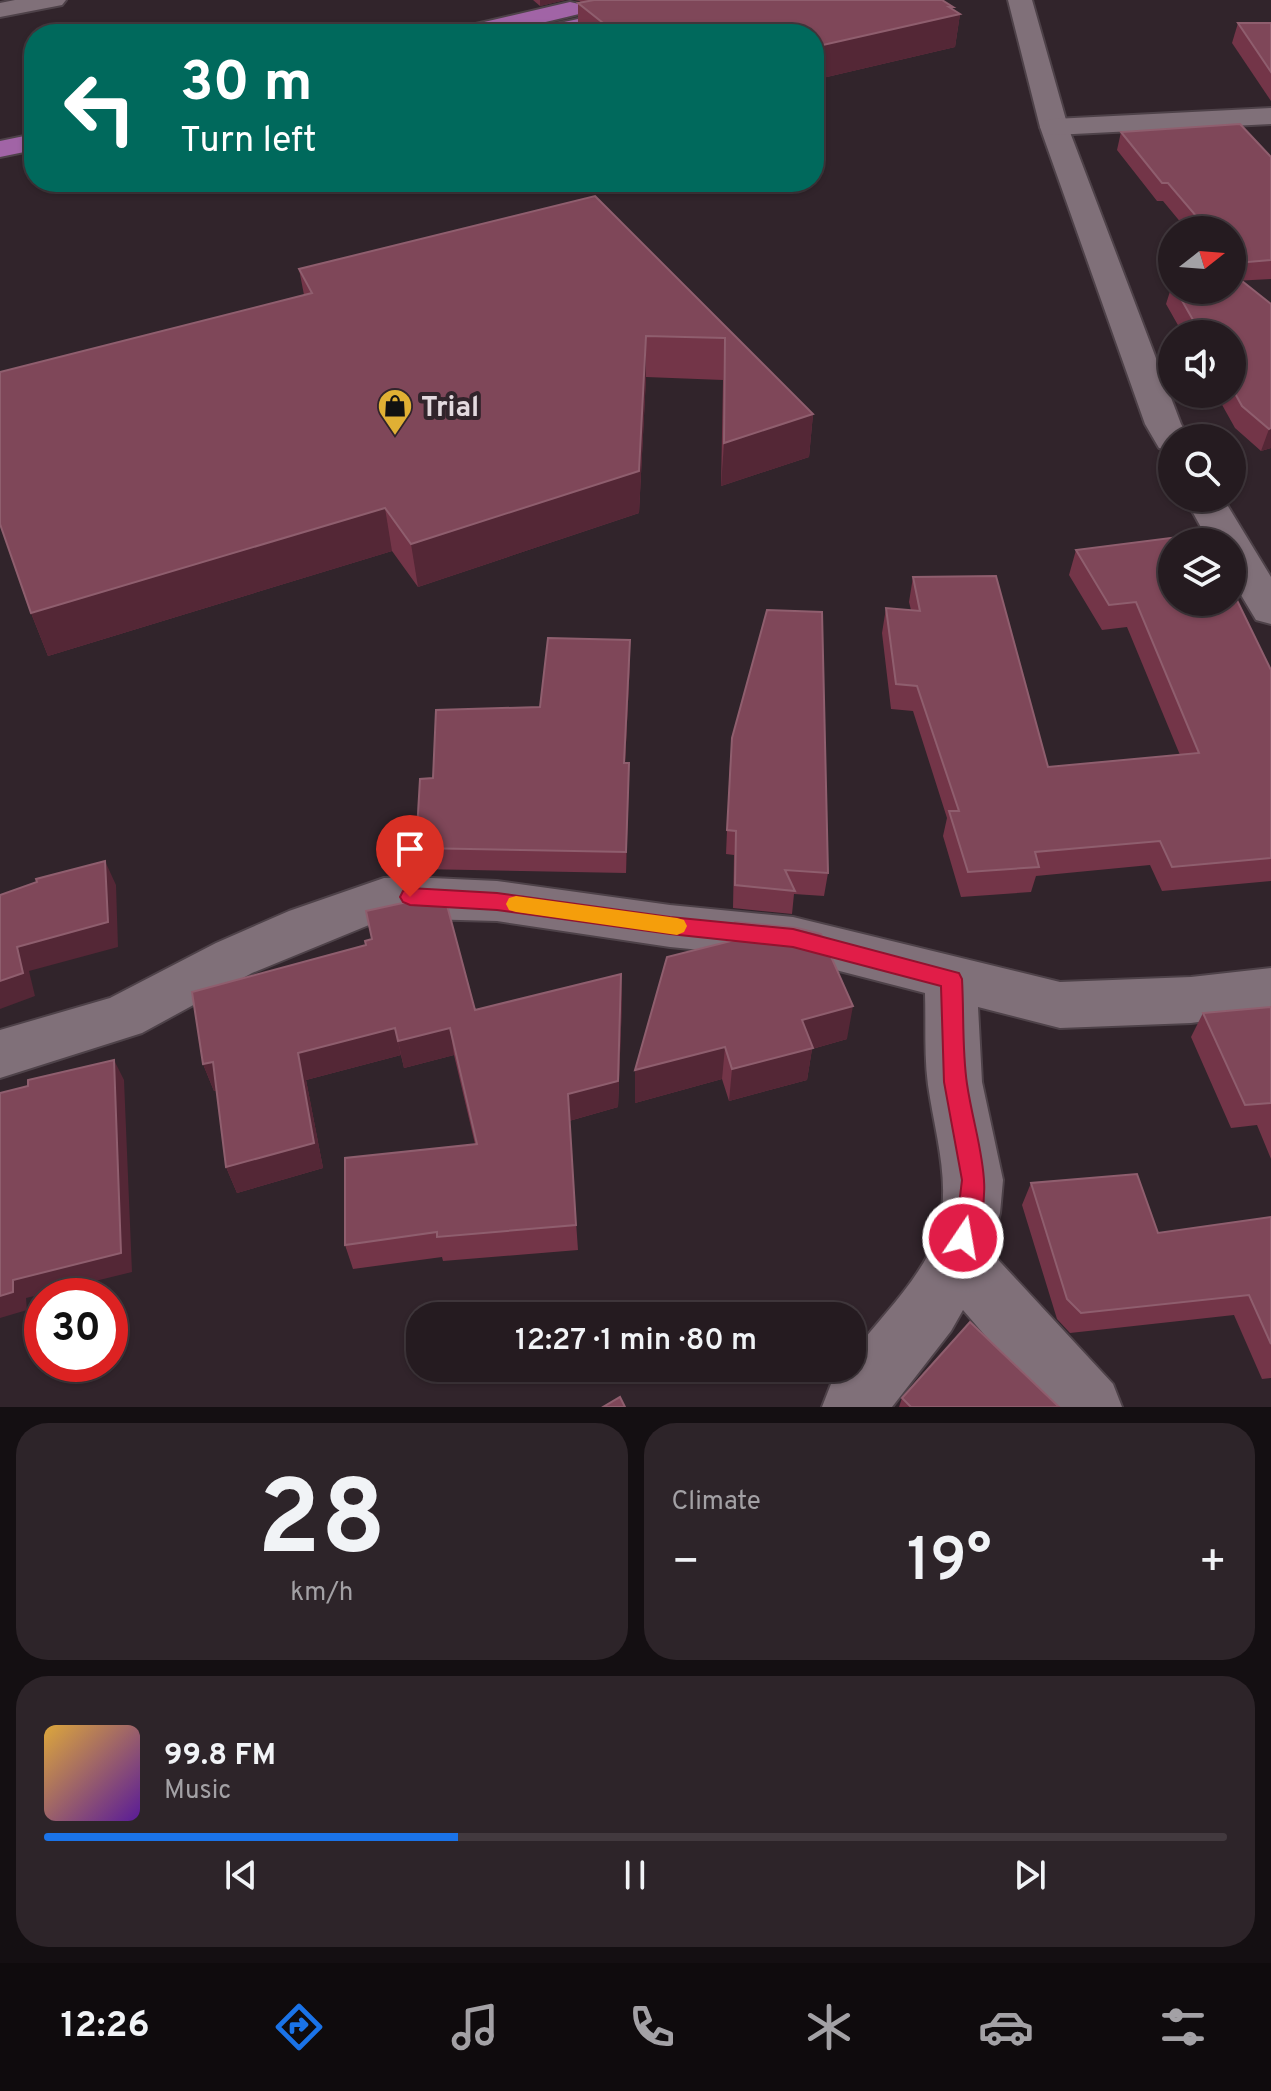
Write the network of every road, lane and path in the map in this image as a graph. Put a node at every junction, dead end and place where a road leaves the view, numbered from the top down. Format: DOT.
graph roads {
  1 [pos="54,0"];
  2 [pos="612,0"];
  3 [pos="700,0"];
  4 [pos="1020,0"];
  5 [pos="0,10"];
  6 [pos="507,24"];
  7 [pos="588,24"];
  8 [pos="1271,116"];
  9 [pos="1054,127"];
  10 [pos="24,130"];
  11 [pos="0,135"];
  12 [pos="24,144"];
  13 [pos="0,149"];
  14 [pos="1163,424"];
  15 [pos="1246,570"];
  16 [pos="1271,610"];
  17 [pos="951,979"];
  18 [pos="1271,990"];
  19 [pos="0,1054"];
  20 [pos="956,1264"];
  21 [pos="854,1407"];
  22 [pos="1090,1407"];
  1 -- 5 [label="street"];
  2 -- 6 [label="highway"];
  3 -- 7 [label="highway"];
  4 -- 9 [label="street"];
  8 -- 9 [label="street"];
  9 -- 14 [label="street"];
  10 -- 11 [label="highway"];
  12 -- 13 [label="highway"];
  15 -- 16 [label="street"];
  17 -- 18 [label="street"];
  17 -- 19 [label="street"];
  17 -- 20 [label="street"];
  20 -- 21 [label="street"];
  20 -- 22 [label="street"];
}
